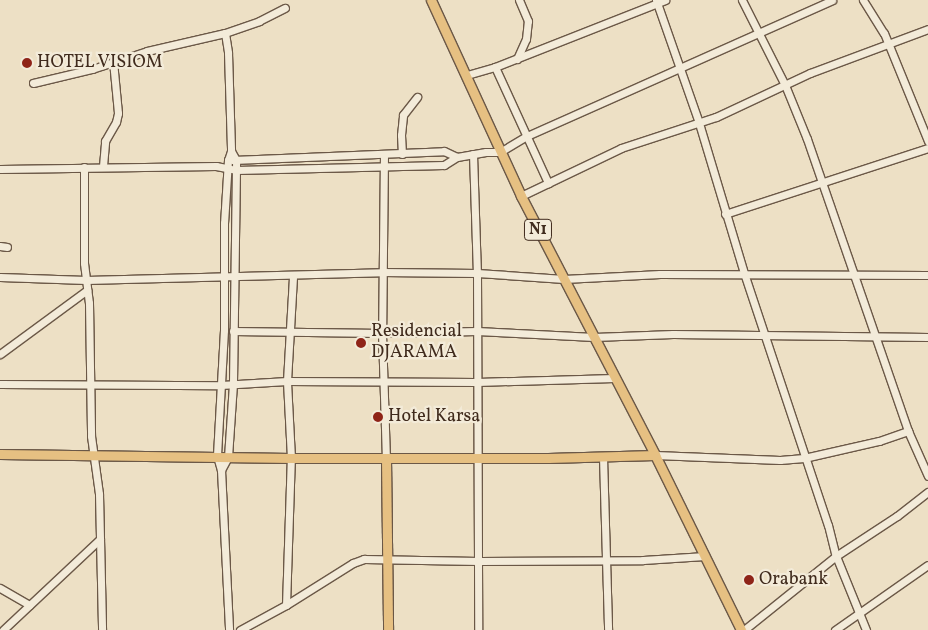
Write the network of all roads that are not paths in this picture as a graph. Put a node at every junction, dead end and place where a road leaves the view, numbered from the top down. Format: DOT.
graph roads {
  1 [pos="431,0"];
  2 [pos="519,0"];
  3 [pos="665,0"];
  4 [pos="742,0"];
  5 [pos="832,0"];
  6 [pos="864,0"];
  7 [pos="657,2"];
  8 [pos="285,8"];
  9 [pos="928,29"];
  10 [pos="225,33"];
  11 [pos="758,34"];
  12 [pos="888,44"];
  13 [pos="517,59"];
  14 [pos="113,61"];
  15 [pos="495,67"];
  16 [pos="678,69"];
  17 [pos="467,76"];
  18 [pos="33,83"];
  19 [pos="786,84"];
  20 [pos="417,97"];
  21 [pos="698,123"];
  22 [pos="527,136"];
  23 [pos="928,141"];
  24 [pos="928,148"];
  25 [pos="231,151"];
  26 [pos="500,152"];
  27 [pos="384,154"];
  28 [pos="402,154"];
  29 [pos="473,154"];
  30 [pos="457,157"];
  31 [pos="228,160"];
  32 [pos="236,160"];
  33 [pos="103,166"];
  34 [pos="216,166"];
  35 [pos="84,167"];
  36 [pos="383,168"];
  37 [pos="0,169"];
  38 [pos="228,169"];
  39 [pos="236,170"];
  40 [pos="548,183"];
  41 [pos="822,184"];
  42 [pos="521,196"];
  43 [pos="726,214"];
  44 [pos="382,272"];
  45 [pos="477,273"];
  46 [pos="744,273"];
  47 [pos="853,274"];
  48 [pos="928,275"];
  49 [pos="234,276"];
  50 [pos="293,276"];
  51 [pos="0,277"];
  52 [pos="224,277"];
  53 [pos="564,279"];
  54 [pos="86,280"];
  55 [pos="87,290"];
  56 [pos="233,331"];
  57 [pos="477,331"];
  58 [pos="291,333"];
  59 [pos="382,333"];
  60 [pos="765,335"];
  61 [pos="594,337"];
  62 [pos="928,337"];
  63 [pos="874,338"];
  64 [pos="0,354"];
  65 [pos="614,378"];
  66 [pos="287,381"];
  67 [pos="384,381"];
  68 [pos="477,382"];
  69 [pos="91,383"];
  70 [pos="233,383"];
  71 [pos="0,384"];
  72 [pos="221,384"];
  73 [pos="908,431"];
  74 [pos="0,454"];
  75 [pos="655,455"];
  76 [pos="95,456"];
  77 [pos="217,456"];
  78 [pos="228,457"];
  79 [pos="477,457"];
  80 [pos="603,457"];
  81 [pos="291,458"];
  82 [pos="386,458"];
  83 [pos="804,458"];
  84 [pos="221,470"];
  85 [pos="928,476"];
  86 [pos="928,492"];
  87 [pos="100,539"];
  88 [pos="705,556"];
  89 [pos="836,556"];
  90 [pos="388,560"];
  91 [pos="606,560"];
  92 [pos="479,562"];
  93 [pos="928,565"];
  94 [pos="0,588"];
  95 [pos="29,605"];
  96 [pos="286,605"];
  97 [pos="860,613"];
  98 [pos="0,626"];
  99 [pos="6,627"];
  100 [pos="102,630"];
  101 [pos="229,630"];
  102 [pos="240,630"];
  103 [pos="388,630"];
  104 [pos="478,630"];
  105 [pos="608,630"];
  106 [pos="742,630"];
  107 [pos="835,630"];
  108 [pos="866,630"];
  1 -- 17 [label="main road, N1"];
  2 -- 13 [label="street"];
  3 -- 7 [label="street"];
  4 -- 11 [label="street"];
  5 -- 11 [label="street"];
  6 -- 12 [label="street"];
  7 -- 13 [label="street"];
  7 -- 16 [label="street"];
  8 -- 10 [label="street"];
  9 -- 12 [label="street"];
  10 -- 14 [label="street"];
  10 -- 25 [label="street"];
  11 -- 16 [label="street"];
  11 -- 19 [label="street"];
  12 -- 19 [label="street"];
  12 -- 23 [label="street"];
  13 -- 15 [label="street"];
  14 -- 18 [label="street"];
  14 -- 33 [label="street"];
  15 -- 17 [label="street"];
  15 -- 22 [label="street"];
  16 -- 21 [label="street"];
  16 -- 22 [label="street"];
  17 -- 26 [label="main road, N1"];
  19 -- 21 [label="street"];
  19 -- 41 [label="street"];
  20 -- 28 [label="street"];
  21 -- 40 [label="street"];
  21 -- 43 [label="street"];
  22 -- 26 [label="street"];
  22 -- 40 [label="street"];
  24 -- 41 [label="street"];
  25 -- 31 [label="street"];
  25 -- 32 [label="street"];
  26 -- 29 [label="street"];
  26 -- 42 [label="main road, N1"];
  27 -- 28 [label="street"];
  27 -- 32 [label="street"];
  27 -- 36 [label="street"];
  28 -- 30 [label="street"];
  29 -- 30 [label="street"];
  29 -- 45 [label="street"];
  30 -- 36 [label="street"];
  31 -- 32 [label="street"];
  31 -- 34 [label="street"];
  31 -- 38 [label="street"];
  32 -- 39 [label="street"];
  33 -- 34 [label="street"];
  33 -- 35 [label="street"];
  34 -- 38 [label="street"];
  35 -- 37 [label="street"];
  35 -- 54 [label="street"];
  36 -- 39 [label="street"];
  36 -- 44 [label="street"];
  38 -- 39 [label="street"];
  38 -- 52 [label="street"];
  39 -- 49 [label="street"];
  40 -- 42 [label="street"];
  41 -- 43 [label="street"];
  41 -- 47 [label="street"];
  42 -- 53 [label="main road, N1"];
  43 -- 46 [label="street"];
  44 -- 45 [label="street"];
  44 -- 50 [label="street"];
  44 -- 59 [label="street"];
  45 -- 53 [label="street"];
  45 -- 57 [label="street"];
  46 -- 47 [label="street"];
  46 -- 53 [label="street"];
  46 -- 60 [label="street"];
  47 -- 48 [label="street"];
  47 -- 63 [label="street"];
  49 -- 50 [label="street"];
  49 -- 52 [label="street"];
  49 -- 56 [label="street"];
  50 -- 58 [label="street"];
  51 -- 54 [label="street"];
  52 -- 54 [label="street"];
  52 -- 72 [label="street"];
  53 -- 61 [label="main road, N1"];
  54 -- 55 [label="street"];
  55 -- 64 [label="street"];
  55 -- 69 [label="street"];
  56 -- 58 [label="street"];
  56 -- 70 [label="street"];
  57 -- 59 [label="street"];
  57 -- 61 [label="street"];
  57 -- 68 [label="street"];
  58 -- 59 [label="street"];
  58 -- 66 [label="street"];
  59 -- 67 [label="street"];
  60 -- 61 [label="street"];
  60 -- 63 [label="street"];
  60 -- 83 [label="street"];
  61 -- 65 [label="main road, N1"];
  62 -- 63 [label="street"];
  63 -- 73 [label="street"];
  65 -- 68 [label="street"];
  65 -- 75 [label="main road, N1"];
  66 -- 67 [label="street"];
  66 -- 70 [label="street"];
  66 -- 81 [label="street"];
  67 -- 68 [label="street"];
  67 -- 82 [label="street"];
  68 -- 79 [label="street"];
  69 -- 71 [label="street"];
  69 -- 72 [label="street"];
  69 -- 76 [label="street"];
  70 -- 72 [label="street"];
  70 -- 78 [label="street"];
  72 -- 77 [label="street"];
  73 -- 83 [label="street"];
  73 -- 85 [label="street"];
  74 -- 76 [label="main road"];
  75 -- 80 [label="main road"];
  75 -- 83 [label="street"];
  75 -- 88 [label="main road, N1"];
  76 -- 77 [label="main road"];
  76 -- 87 [label="street"];
  77 -- 78 [label="main road"];
  77 -- 84 [label="street"];
  78 -- 81 [label="main road"];
  78 -- 84 [label="street"];
  79 -- 80 [label="main road"];
  79 -- 82 [label="main road"];
  79 -- 92 [label="street"];
  80 -- 91 [label="street"];
  81 -- 82 [label="main road"];
  81 -- 96 [label="street"];
  82 -- 90 [label="main road"];
  83 -- 89 [label="street"];
  84 -- 101 [label="street"];
  86 -- 89 [label="street"];
  87 -- 95 [label="street"];
  87 -- 100 [label="street"];
  88 -- 91 [label="street"];
  88 -- 106 [label="main road, N1"];
  89 -- 97 [label="street"];
  89 -- 106 [label="street"];
  90 -- 92 [label="street"];
  90 -- 96 [label="street"];
  90 -- 103 [label="main road"];
  91 -- 92 [label="street"];
  91 -- 105 [label="street"];
  92 -- 104 [label="street"];
  93 -- 97 [label="street"];
  94 -- 95 [label="street"];
  95 -- 99 [label="street"];
  96 -- 102 [label="street"];
  97 -- 107 [label="street"];
  97 -- 108 [label="street"];
  98 -- 99 [label="street"];
}
